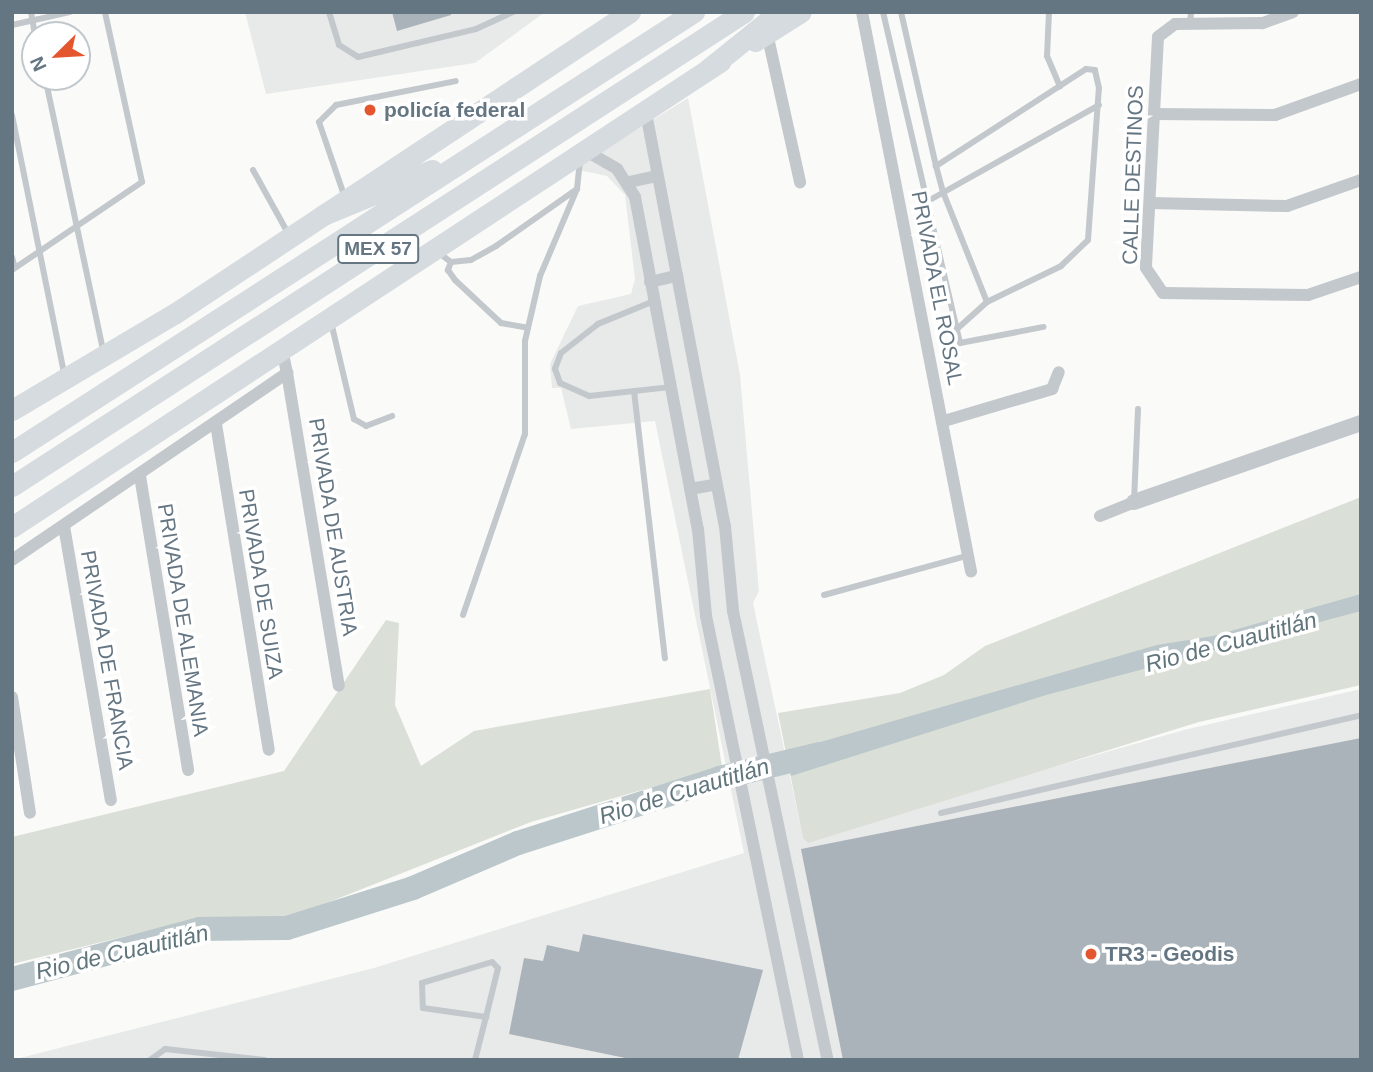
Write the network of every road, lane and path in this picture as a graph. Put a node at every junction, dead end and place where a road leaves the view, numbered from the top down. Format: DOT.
graph roads {
  1 [pos="31,12"];
  2 [pos="70,12"];
  3 [pos="105,12"];
  4 [pos="329,12"];
  5 [pos="513,12"];
  6 [pos="630,12"];
  7 [pos="694,12"];
  8 [pos="744,12"];
  9 [pos="779,12"];
  10 [pos="800,12"];
  11 [pos="862,12"];
  12 [pos="883,12"];
  13 [pos="901,12"];
  14 [pos="1049,12"];
  15 [pos="1293,12"];
  16 [pos="1191,18"];
  17 [pos="33,21"];
  18 [pos="767,33"];
  19 [pos="707,70"];
  20 [pos="456,81"];
  21 [pos="1361,84"];
  22 [pos="1060,86"];
  23 [pos="48,91"];
  24 [pos="1098,104"];
  25 [pos="646,113"];
  26 [pos="1154,114"];
  27 [pos="12,115"];
  28 [pos="473,155"];
  29 [pos="584,155"];
  30 [pos="936,166"];
  31 [pos="253,170"];
  32 [pos="657,176"];
  33 [pos="1361,180"];
  34 [pos="800,182"];
  35 [pos="629,183"];
  36 [pos="577,189"];
  37 [pos="943,192"];
  38 [pos="346,200"];
  39 [pos="928,201"];
  40 [pos="1150,203"];
  41 [pos="323,215"];
  42 [pos="76,223"];
  43 [pos="290,237"];
  44 [pos="43,247"];
  45 [pos="12,257"];
  46 [pos="444,257"];
  47 [pos="14,269"];
  48 [pos="677,276"];
  49 [pos="1361,277"];
  50 [pos="650,282"];
  51 [pos="654,301"];
  52 [pos="987,302"];
  53 [pos="331,322"];
  54 [pos="685,324"];
  55 [pos="1043,327"];
  56 [pos="528,328"];
  57 [pos="660,329"];
  58 [pos="957,330"];
  59 [pos="104,355"];
  60 [pos="286,363"];
  61 [pos="1059,372"];
  62 [pos="64,379"];
  63 [pos="670,387"];
  64 [pos="634,391"];
  65 [pos="1138,409"];
  66 [pos="12,410"];
  67 [pos="392,416"];
  68 [pos="944,421"];
  69 [pos="1361,423"];
  70 [pos="216,425"];
  71 [pos="12,452"];
  72 [pos="140,476"];
  73 [pos="717,484"];
  74 [pos="12,486"];
  75 [pos="690,489"];
  76 [pos="1134,502"];
  77 [pos="1100,516"];
  78 [pos="64,526"];
  79 [pos="12,527"];
  80 [pos="969,556"];
  81 [pos="12,560"];
  82 [pos="971,571"];
  83 [pos="824,595"];
  84 [pos="463,615"];
  85 [pos="665,658"];
  86 [pos="339,686"];
  87 [pos="12,697"];
  88 [pos="1361,715"];
  89 [pos="269,750"];
  90 [pos="188,769"];
  91 [pos="111,800"];
  92 [pos="30,813"];
  93 [pos="941,813"];
  94 [pos="486,1017"];
  95 [pos="150,1060"];
  96 [pos="264,1060"];
  97 [pos="475,1060"];
  98 [pos="798,1060"];
  99 [pos="828,1060"];
  1 -- 17 [label="lane"];
  2 -- 17 [label="lane"];
  3 -- 42 [label="lane"];
  4 -- 5 [label="lane"];
  6 -- 38 [label="main road"];
  7 -- 28 [label="main road, MEX 57"];
  8 -- 74 [label="main road, MEX 57"];
  9 -- 19 [label="main road"];
  10 -- 18 [label="main road"];
  11 -- 68 [label="street, PRIVADA EL ROSAL"];
  12 -- 39 [label="lane"];
  13 -- 30 [label="lane"];
  14 -- 22 [label="lane"];
  15 -- 16 [label="street, CALLE DESTINOS"];
  16 -- 26 [label="street, CALLE DESTINOS"];
  18 -- 19 [label="main road"];
  18 -- 34 [label="street"];
  19 -- 25 [label="main road"];
  20 -- 38 [label="lane"];
  21 -- 26 [label="street"];
  22 -- 24 [label="lane"];
  22 -- 30 [label="lane"];
  23 -- 42 [label="lane"];
  24 -- 37 [label="lane"];
  24 -- 52 [label="lane"];
  25 -- 29 [label="main road"];
  25 -- 32 [label="street"];
  26 -- 40 [label="street, CALLE DESTINOS"];
  27 -- 44 [label="lane"];
  28 -- 41 [label="main road"];
  28 -- 71 [label="main road, MEX 57"];
  29 -- 35 [label="street"];
  29 -- 36 [label="lane"];
  29 -- 46 [label="main road"];
  30 -- 37 [label="lane"];
  31 -- 43 [label="lane"];
  32 -- 35 [label="street"];
  32 -- 48 [label="street"];
  33 -- 40 [label="street"];
  35 -- 50 [label="street"];
  36 -- 46 [label="lane"];
  36 -- 56 [label="lane"];
  37 -- 39 [label="lane"];
  37 -- 52 [label="lane"];
  38 -- 41 [label="main road"];
  39 -- 58 [label="lane"];
  40 -- 49 [label="street, CALLE DESTINOS"];
  41 -- 43 [label="main road"];
  42 -- 44 [label="lane"];
  42 -- 59 [label="lane"];
  43 -- 59 [label="main road"];
  44 -- 47 [label="lane"];
  44 -- 62 [label="lane"];
  45 -- 47 [label="lane"];
  46 -- 53 [label="main road"];
  46 -- 56 [label="lane"];
  48 -- 50 [label="street"];
  48 -- 54 [label="street"];
  50 -- 51 [label="street"];
  51 -- 57 [label="street"];
  51 -- 64 [label="lane"];
  52 -- 58 [label="lane"];
  53 -- 60 [label="main road"];
  53 -- 67 [label="lane"];
  54 -- 57 [label="street"];
  54 -- 73 [label="street"];
  55 -- 58 [label="lane"];
  56 -- 84 [label="lane"];
  57 -- 63 [label="street"];
  59 -- 62 [label="main road"];
  60 -- 70 [label="street"];
  60 -- 79 [label="main road"];
  60 -- 86 [label="street, PRIVADA DE AUSTRIA"];
  61 -- 68 [label="street"];
  62 -- 66 [label="main road"];
  63 -- 64 [label="lane"];
  63 -- 75 [label="street"];
  64 -- 85 [label="lane"];
  65 -- 76 [label="lane"];
  68 -- 80 [label="street, PRIVADA EL ROSAL"];
  69 -- 76 [label="street"];
  70 -- 72 [label="street"];
  70 -- 89 [label="street, PRIVADA DE SUIZA"];
  72 -- 78 [label="street"];
  72 -- 90 [label="street, PRIVADA DE ALEMANIA"];
  73 -- 75 [label="street"];
  73 -- 99 [label="street"];
  75 -- 98 [label="street"];
  76 -- 77 [label="street"];
  78 -- 81 [label="street"];
  78 -- 91 [label="street, PRIVADA DE FRANCIA"];
  80 -- 82 [label="street, PRIVADA EL ROSAL"];
  80 -- 83 [label="lane"];
  87 -- 92 [label="street"];
  88 -- 93 [label="lane"];
  94 -- 94 [label="lane"];
  94 -- 97 [label="lane"];
  95 -- 96 [label="lane"];
}
